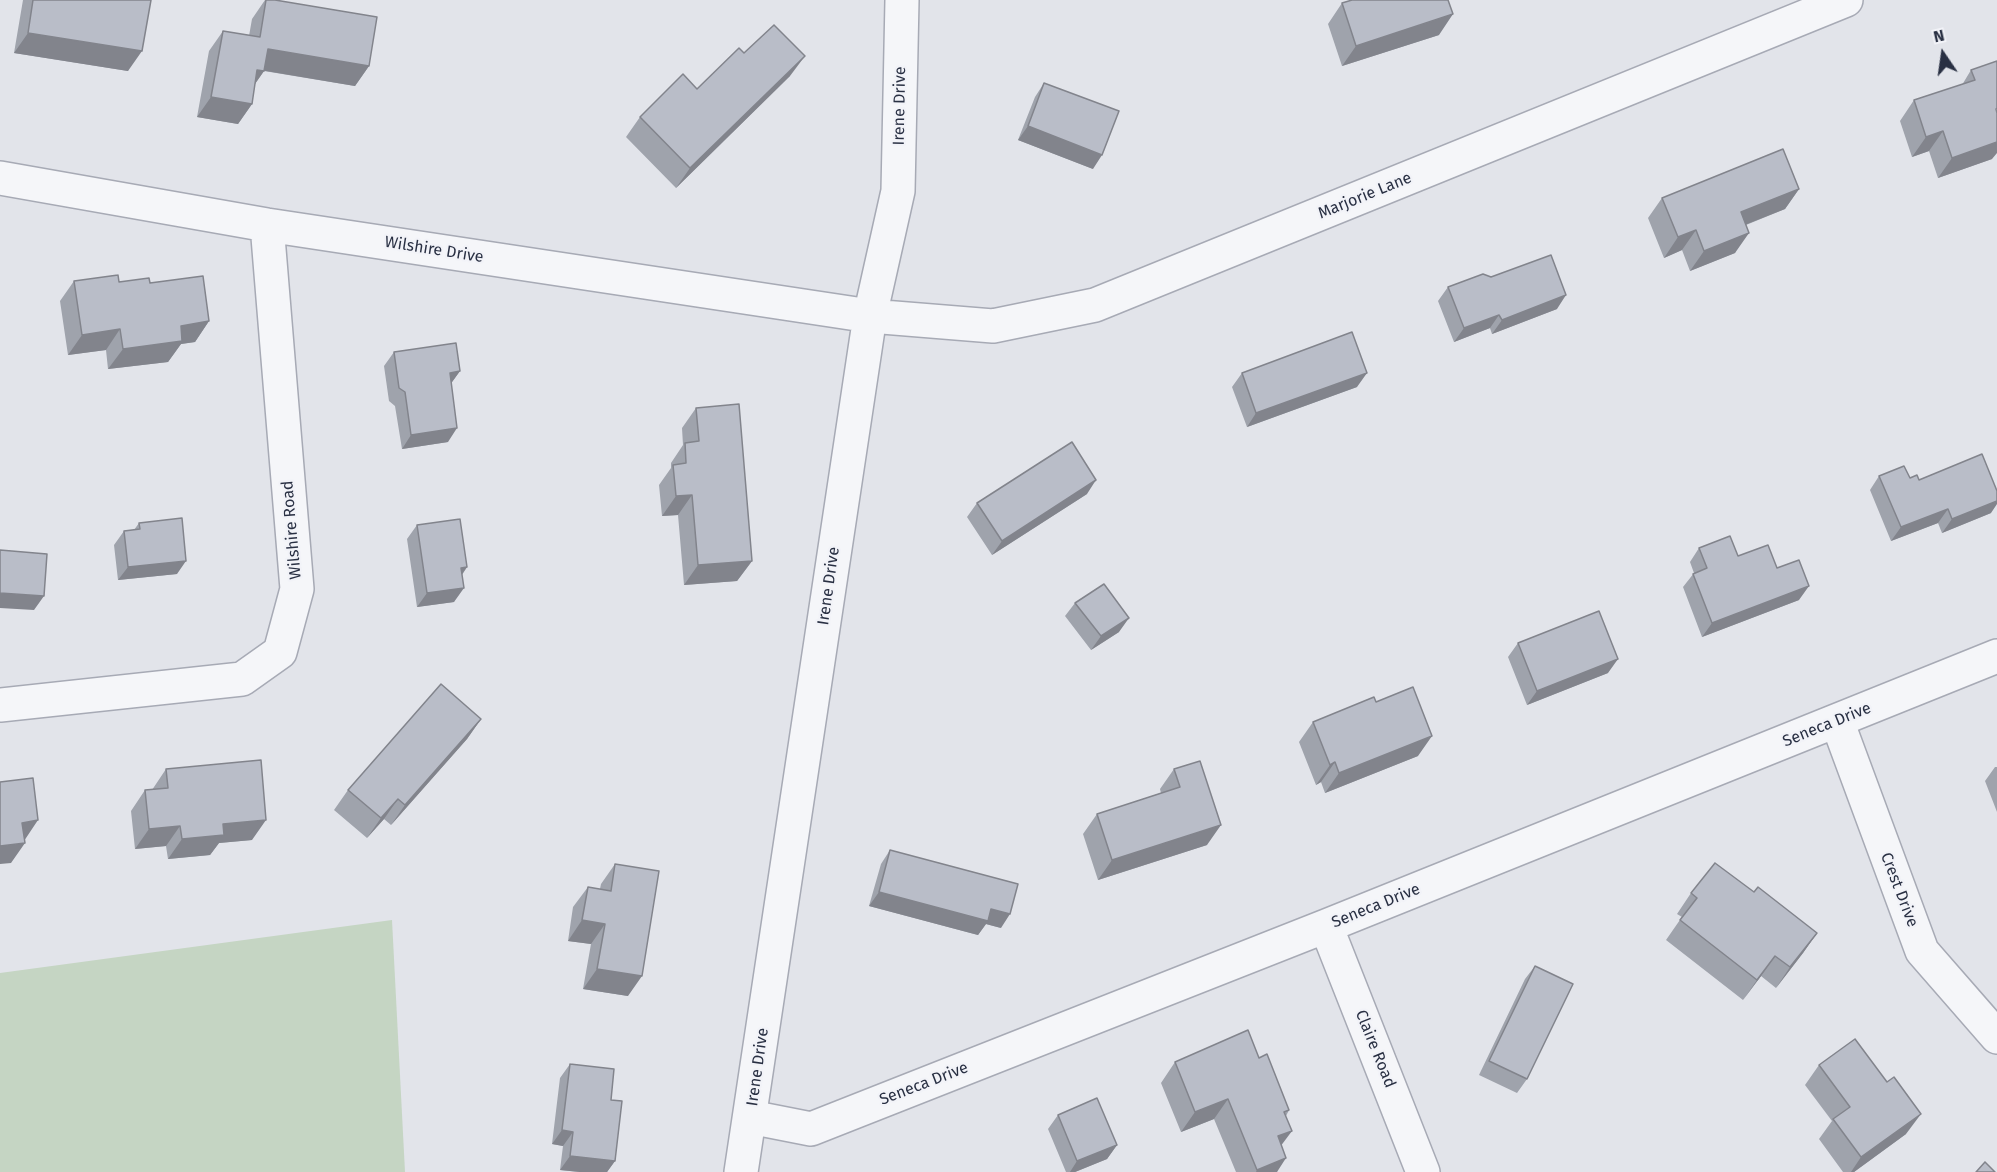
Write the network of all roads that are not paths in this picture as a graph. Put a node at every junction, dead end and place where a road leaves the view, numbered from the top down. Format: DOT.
graph roads {
  1 [pos="902,0"];
  2 [pos="1846,0"];
  3 [pos="0,178"];
  4 [pos="267,225"];
  5 [pos="870,316"];
  6 [pos="1997,657"];
  7 [pos="0,705"];
  8 [pos="1837,722"];
  9 [pos="1326,926"];
  10 [pos="1997,1037"];
  11 [pos="750,1117"];
  12 [pos="741,1172"];
  13 [pos="1423,1172"];
  1 -- 5 [label="street, Irene Drive"];
  2 -- 5 [label="street, Marjorie Lane"];
  3 -- 4 [label="street, Wilshire Drive"];
  4 -- 5 [label="street, Wilshire Drive"];
  4 -- 7 [label="street, Wilshire Road"];
  5 -- 11 [label="street, Irene Drive"];
  6 -- 8 [label="street, Seneca Drive"];
  8 -- 9 [label="street, Seneca Drive"];
  8 -- 10 [label="street, Crest Drive"];
  9 -- 11 [label="street, Seneca Drive"];
  9 -- 13 [label="street, Claire Road"];
  11 -- 12 [label="street, Irene Drive"];
}
